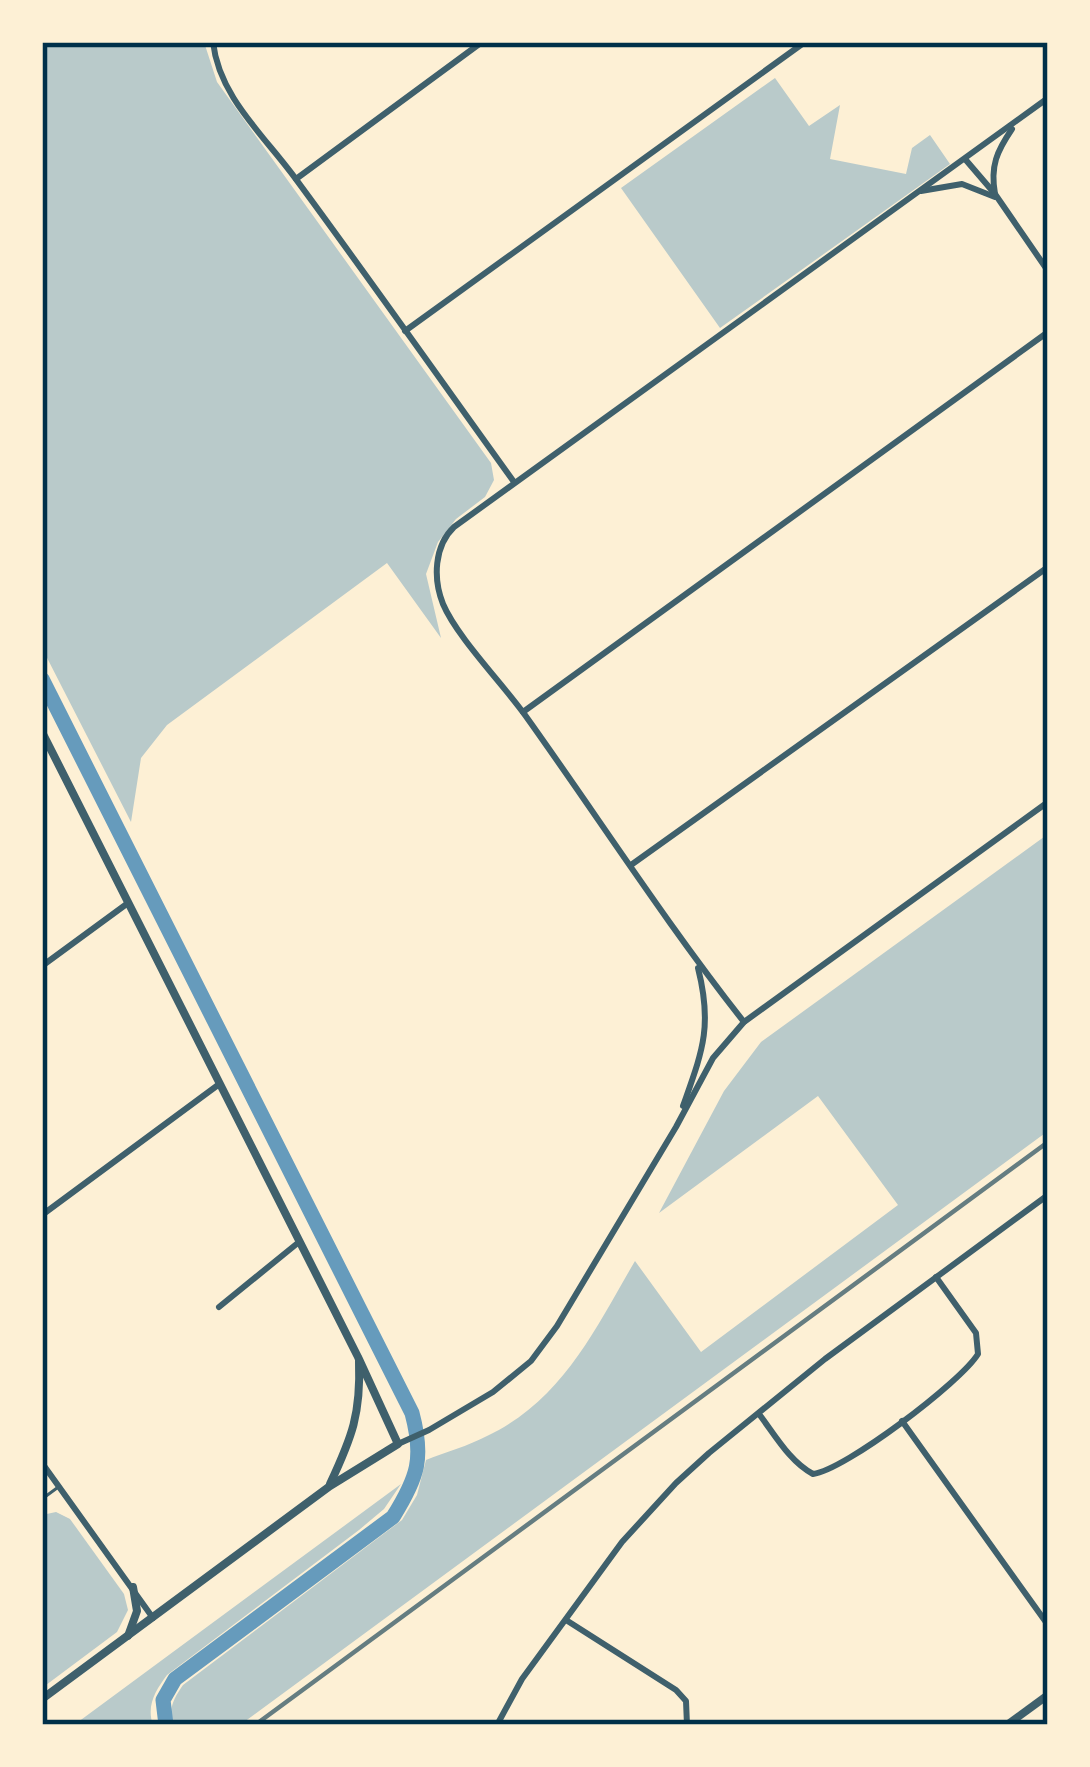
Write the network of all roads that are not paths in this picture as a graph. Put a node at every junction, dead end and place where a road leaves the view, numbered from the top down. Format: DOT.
graph roads {
  1 [pos="213,42"];
  2 [pos="482,42"];
  3 [pos="806,42"];
  4 [pos="1048,98"];
  5 [pos="1018,121"];
  6 [pos="964,159"];
  7 [pos="296,179"];
  8 [pos="920,191"];
  9 [pos="996,196"];
  10 [pos="1048,271"];
  11 [pos="405,331"];
  12 [pos="1048,332"];
  13 [pos="514,483"];
  14 [pos="1048,566"];
  15 [pos="523,712"];
  16 [pos="42,732"];
  17 [pos="1048,802"];
  18 [pos="630,866"];
  19 [pos="128,903"];
  20 [pos="696,961"];
  21 [pos="42,966"];
  22 [pos="744,1022"];
  23 [pos="218,1085"];
  24 [pos="676,1127"];
  25 [pos="1048,1195"];
  26 [pos="42,1215"];
  27 [pos="299,1243"];
  28 [pos="935,1277"];
  29 [pos="219,1307"];
  30 [pos="358,1357"];
  31 [pos="759,1414"];
  32 [pos="902,1421"];
  33 [pos="401,1443"];
  34 [pos="42,1463"];
  35 [pos="330,1486"];
  36 [pos="59,1487"];
  37 [pos="42,1499"];
  38 [pos="133,1587"];
  39 [pos="153,1618"];
  40 [pos="566,1620"];
  41 [pos="1048,1624"];
  42 [pos="127,1637"];
  43 [pos="1048,1695"];
  44 [pos="42,1700"];
  45 [pos="497,1725"];
  46 [pos="687,1725"];
  47 [pos="1007,1725"];
  1 -- 7 [label="street"];
  2 -- 7 [label="street"];
  3 -- 11 [label="street"];
  4 -- 5 [label="street"];
  5 -- 6 [label="street"];
  5 -- 9 [label="street"];
  6 -- 8 [label="street"];
  6 -- 9 [label="street"];
  7 -- 11 [label="street"];
  8 -- 9 [label="street"];
  8 -- 13 [label="street"];
  9 -- 10 [label="street"];
  11 -- 13 [label="street"];
  12 -- 15 [label="street"];
  13 -- 15 [label="street"];
  14 -- 18 [label="street"];
  15 -- 18 [label="street"];
  16 -- 19 [label="street"];
  17 -- 22 [label="street"];
  18 -- 20 [label="street"];
  19 -- 21 [label="street"];
  19 -- 23 [label="street"];
  20 -- 22 [label="street"];
  20 -- 24 [label="street"];
  22 -- 24 [label="street"];
  23 -- 26 [label="street"];
  23 -- 27 [label="street"];
  24 -- 33 [label="street"];
  25 -- 28 [label="street"];
  27 -- 29 [label="street"];
  27 -- 30 [label="street"];
  28 -- 31 [label="street"];
  28 -- 32 [label="street"];
  30 -- 33 [label="street"];
  30 -- 35 [label="street"];
  31 -- 32 [label="street"];
  31 -- 40 [label="street"];
  32 -- 41 [label="street"];
  33 -- 35 [label="street"];
  34 -- 36 [label="street"];
  35 -- 39 [label="street"];
  36 -- 37 [label="lane"];
  36 -- 38 [label="street"];
  38 -- 39 [label="street"];
  38 -- 42 [label="street"];
  39 -- 42 [label="street"];
  40 -- 45 [label="street"];
  40 -- 46 [label="street"];
  42 -- 44 [label="street"];
  43 -- 47 [label="street"];
}
